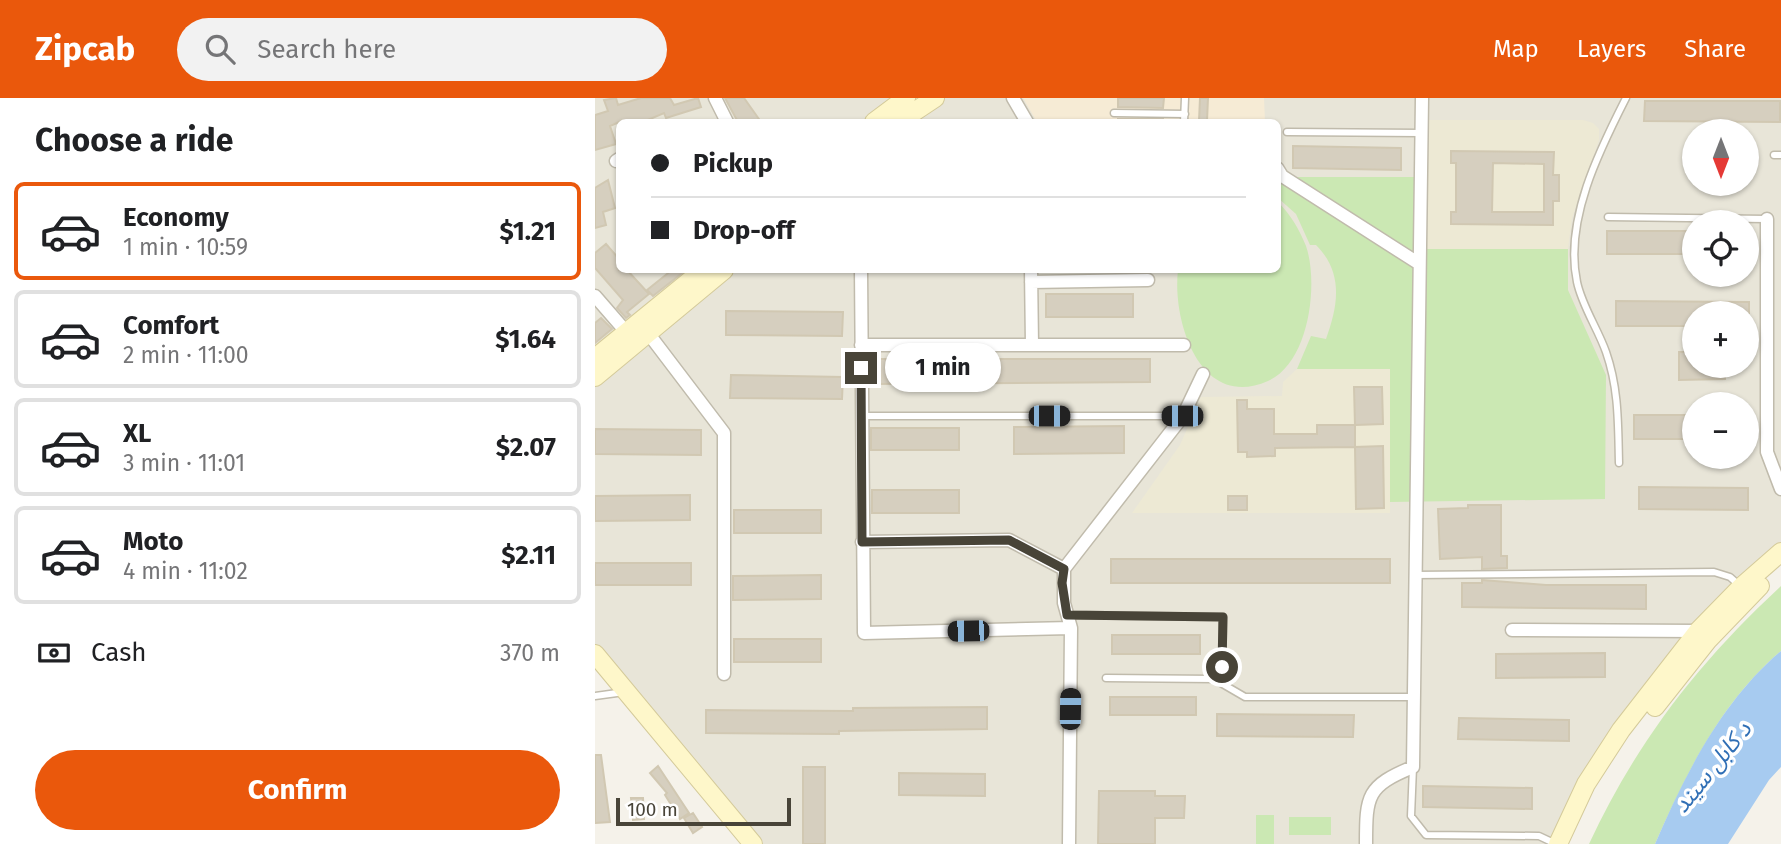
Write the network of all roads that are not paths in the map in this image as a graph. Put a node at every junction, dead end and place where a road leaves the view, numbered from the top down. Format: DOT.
graph roads {
  1 [pos="715,98"];
  2 [pos="906,98"];
  3 [pos="935,98"];
  4 [pos="1013,98"];
  5 [pos="1185,98"];
  6 [pos="1422,98"];
  7 [pos="1626,98"];
  8 [pos="1114,113"];
  9 [pos="1185,114"];
  10 [pos="726,119"];
  11 [pos="878,119"];
  12 [pos="904,119"];
  13 [pos="1025,119"];
  14 [pos="1184,119"];
  15 [pos="1287,132"];
  16 [pos="1421,133"];
  17 [pos="1281,175"];
  18 [pos="1608,217"];
  19 [pos="1767,219"];
  20 [pos="1418,263"];
  21 [pos="699,273"];
  22 [pos="720,273"];
  23 [pos="861,273"];
  24 [pos="1031,276"];
  25 [pos="1148,280"];
  26 [pos="595,296"];
  27 [pos="648,333"];
  28 [pos="628,334"];
  29 [pos="861,345"];
  30 [pos="1032,345"];
  31 [pos="1184,345"];
  32 [pos="595,358"];
  33 [pos="1203,374"];
  34 [pos="595,377"];
  35 [pos="862,416"];
  36 [pos="1182,416"];
  37 [pos="1619,463"];
  38 [pos="1781,489"];
  39 [pos="862,542"];
  40 [pos="1781,552"];
  41 [pos="1781,568"];
  42 [pos="1064,569"];
  43 [pos="1415,575"];
  44 [pos="1741,587"];
  45 [pos="1067,615"];
  46 [pos="1071,628"];
  47 [pos="1512,630"];
  48 [pos="1698,631"];
  49 [pos="595,654"];
  50 [pos="1222,667"];
  51 [pos="595,668"];
  52 [pos="724,674"];
  53 [pos="1106,678"];
  54 [pos="617,694"];
  55 [pos="595,696"];
  56 [pos="1414,697"];
  57 [pos="1413,767"];
  58 [pos="742,844"];
  59 [pos="753,844"];
  60 [pos="1069,844"];
  61 [pos="1366,844"];
  62 [pos="1557,844"];
  63 [pos="1572,844"];
  1 -- 10 [label="street"];
  2 -- 11 [label="main road"];
  3 -- 12 [label="main road"];
  4 -- 13 [label="street"];
  5 -- 9 [label="lane"];
  6 -- 16 [label="street"];
  7 -- 37 [label="lane"];
  8 -- 9 [label="lane"];
  9 -- 14 [label="lane"];
  15 -- 16 [label="lane"];
  16 -- 20 [label="street"];
  17 -- 20 [label="street"];
  18 -- 19 [label="lane"];
  19 -- 38 [label="street"];
  20 -- 43 [label="street"];
  21 -- 28 [label="main road"];
  22 -- 27 [label="main road"];
  23 -- 29 [label="street"];
  24 -- 25 [label="street"];
  24 -- 30 [label="street"];
  26 -- 28 [label="street"];
  27 -- 34 [label="main road"];
  27 -- 52 [label="street"];
  28 -- 32 [label="main road"];
  29 -- 30 [label="street"];
  29 -- 35 [label="street"];
  30 -- 31 [label="street"];
  33 -- 36 [label="street"];
  35 -- 36 [label="lane"];
  35 -- 39 [label="street"];
  36 -- 42 [label="street"];
  39 -- 42 [label="street"];
  39 -- 46 [label="street"];
  40 -- 44 [label="main road"];
  41 -- 63 [label="main road"];
  42 -- 45 [label="street"];
  43 -- 44 [label="lane"];
  43 -- 56 [label="street"];
  44 -- 48 [label="main road"];
  45 -- 46 [label="street"];
  45 -- 50 [label="lane"];
  46 -- 60 [label="street"];
  47 -- 48 [label="street"];
  48 -- 62 [label="main road"];
  49 -- 59 [label="main road"];
  51 -- 54 [label="main road"];
  53 -- 56 [label="lane"];
  54 -- 55 [label="lane"];
  54 -- 58 [label="main road"];
  56 -- 57 [label="street"];
  57 -- 61 [label="street"];
  57 -- 62 [label="lane"];
}
